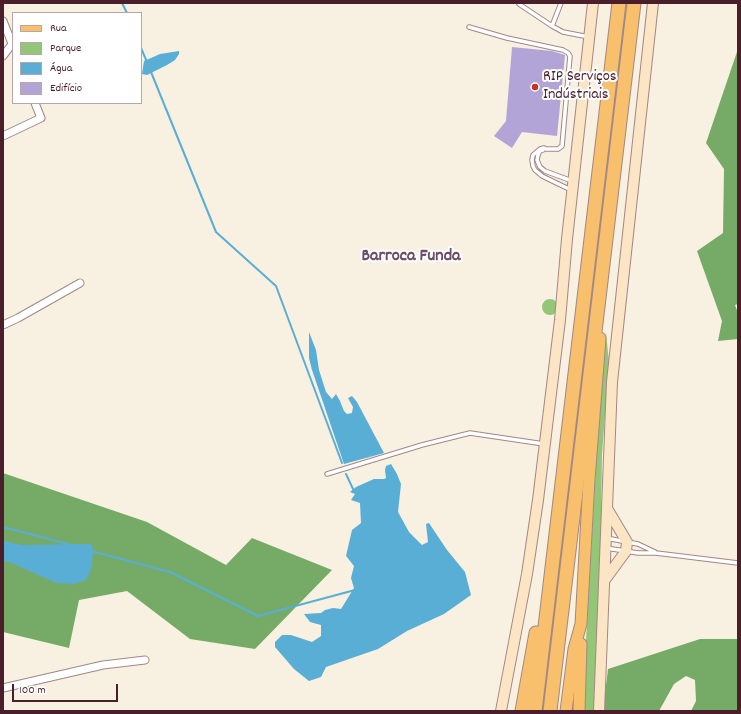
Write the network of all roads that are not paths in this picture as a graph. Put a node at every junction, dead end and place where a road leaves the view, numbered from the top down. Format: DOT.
graph roads {
  1 [pos="561,3"];
  2 [pos="593,3"];
  3 [pos="634,3"];
  4 [pos="653,3"];
  5 [pos="519,4"];
  6 [pos="618,4"];
  7 [pos="3,21"];
  8 [pos="552,26"];
  9 [pos="469,27"];
  10 [pos="590,37"];
  11 [pos="12,43"];
  12 [pos="12,46"];
  13 [pos="3,56"];
  14 [pos="35,104"];
  15 [pos="3,136"];
  16 [pos="546,149"];
  17 [pos="573,186"];
  18 [pos="80,283"];
  19 [pos="598,309"];
  20 [pos="3,324"];
  21 [pos="545,445"];
  22 [pos="328,474"];
  23 [pos="608,510"];
  24 [pos="606,543"];
  25 [pos="626,546"];
  26 [pos="656,553"];
  27 [pos="738,563"];
  28 [pos="551,573"];
  29 [pos="604,581"];
  30 [pos="581,624"];
  31 [pos="145,660"];
  32 [pos="3,688"];
  33 [pos="501,711"];
  34 [pos="522,711"];
  35 [pos="535,711"];
  36 [pos="550,711"];
  37 [pos="566,711"];
  38 [pos="579,711"];
  39 [pos="599,711"];
  1 -- 8 [label="lane"];
  2 -- 10 [label="main road"];
  3 -- 19 [label="highway"];
  4 -- 23 [label="main road"];
  5 -- 8 [label="lane"];
  6 -- 28 [label="highway"];
  7 -- 11 [label="street"];
  8 -- 10 [label="lane"];
  9 -- 16 [label="lane"];
  10 -- 17 [label="main road"];
  12 -- 13 [label="street"];
  14 -- 15 [label="street"];
  16 -- 17 [label="lane"];
  16 -- 17 [label="lane"];
  17 -- 21 [label="main road"];
  18 -- 20 [label="street"];
  19 -- 30 [label="main road"];
  19 -- 36 [label="highway"];
  21 -- 22 [label="lane"];
  21 -- 33 [label="main road"];
  23 -- 24 [label="main road"];
  23 -- 25 [label="main road"];
  24 -- 25 [label="lane"];
  24 -- 25 [label="lane"];
  24 -- 29 [label="main road"];
  25 -- 26 [label="lane"];
  25 -- 26 [label="lane"];
  25 -- 29 [label="main road"];
  26 -- 27 [label="lane"];
  28 -- 34 [label="highway"];
  28 -- 35 [label="highway"];
  29 -- 39 [label="main road"];
  30 -- 37 [label="main road"];
  30 -- 38 [label="main road"];
  31 -- 32 [label="street"];
}
